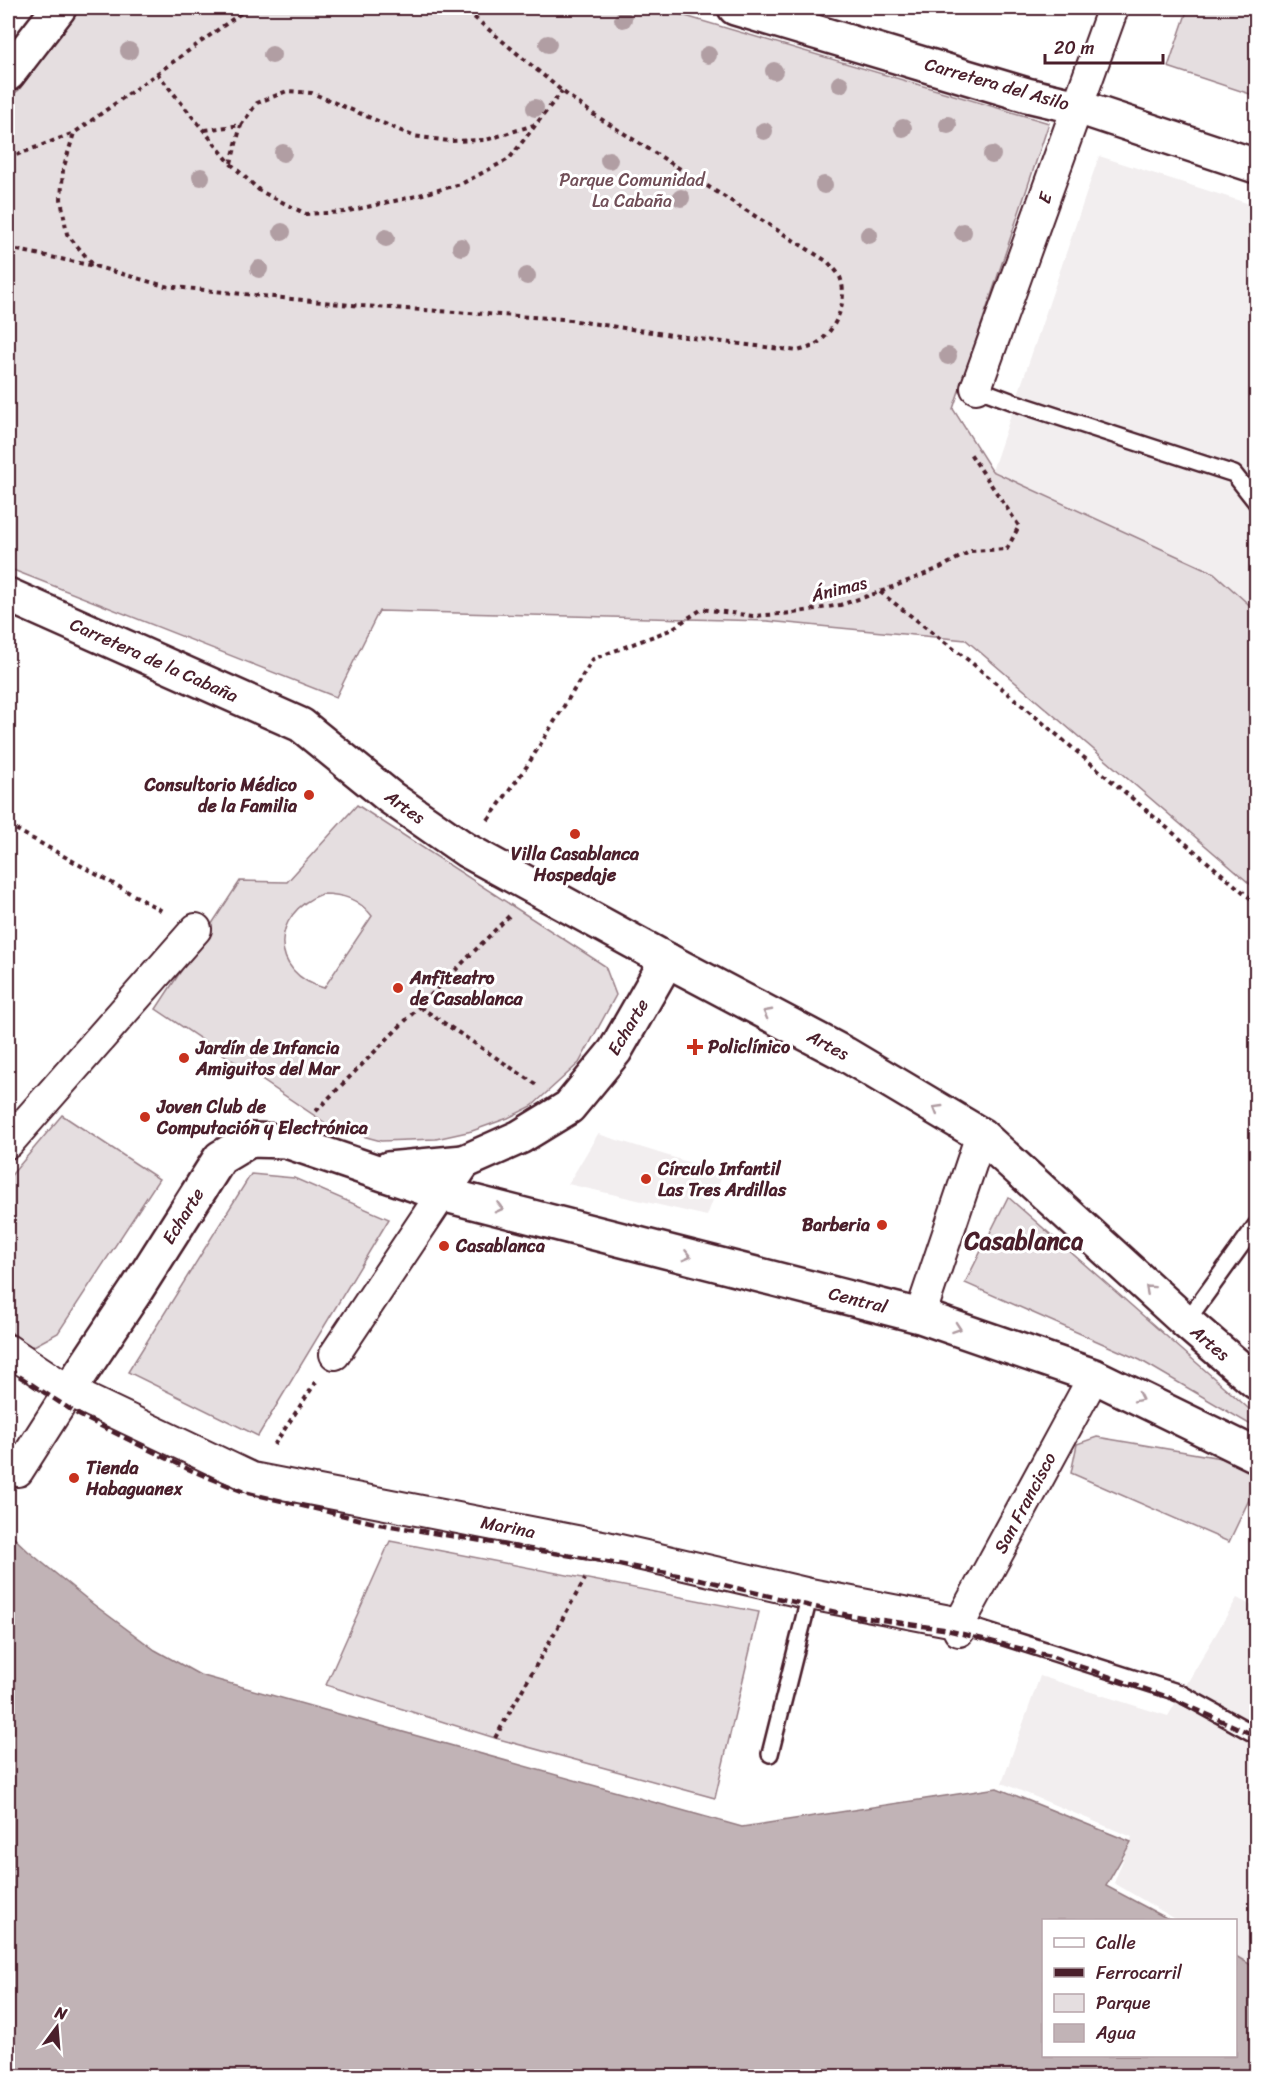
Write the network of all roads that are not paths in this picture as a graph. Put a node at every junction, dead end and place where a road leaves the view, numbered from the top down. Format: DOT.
graph roads {
  1 [pos="59,8"];
  2 [pos="735,8"];
  3 [pos="1113,8"];
  4 [pos="8,74"];
  5 [pos="1078,107"];
  6 [pos="1257,166"];
  7 [pos="976,388"];
  8 [pos="1257,502"];
  9 [pos="8,595"];
  10 [pos="301,724"];
  11 [pos="196,929"];
  12 [pos="667,960"];
  13 [pos="981,1135"];
  14 [pos="8,1143"];
  15 [pos="464,1162"];
  16 [pos="372,1170"];
  17 [pos="442,1194"];
  18 [pos="1257,1225"];
  19 [pos="921,1316"];
  20 [pos="1186,1322"];
  21 [pos="8,1350"];
  22 [pos="335,1354"];
  23 [pos="1094,1376"];
  24 [pos="1257,1382"];
  25 [pos="69,1391"];
  26 [pos="1257,1455"];
  27 [pos="18,1471"];
  28 [pos="810,1594"];
  29 [pos="960,1627"];
  30 [pos="1257,1735"];
  31 [pos="770,1755"];
  1 -- 4 [label="street"];
  2 -- 5 [label="street, Carretera del Asilo"];
  3 -- 5 [label="street, E"];
  5 -- 6 [label="street, Carretera del Asilo"];
  5 -- 7 [label="street, E"];
  7 -- 8 [label="lane"];
  9 -- 10 [label="street, Carretera de la Cabaña"];
  10 -- 12 [label="street, Artes"];
  11 -- 14 [label="street"];
  13 -- 12 [label="street, Artes, one-way"];
  12 -- 15 [label="street, Echarte"];
  13 -- 19 [label="street"];
  20 -- 13 [label="street, Artes, one-way"];
  15 -- 16 [label="street"];
  15 -- 17 [label="street"];
  16 -- 17 [label="street, Echarte"];
  16 -- 25 [label="street, Echarte"];
  17 -- 19 [label="street, Central, one-way"];
  17 -- 22 [label="street"];
  18 -- 20 [label="lane"];
  19 -- 23 [label="street, Central, one-way"];
  20 -- 24 [label="street, Artes"];
  21 -- 25 [label="street, Marina"];
  23 -- 26 [label="street, Central, one-way"];
  23 -- 29 [label="street, San Francisco"];
  25 -- 27 [label="street, Echarte"];
  25 -- 28 [label="street, Marina"];
  28 -- 29 [label="street, Marina"];
  28 -- 31 [label="lane"];
  29 -- 30 [label="lane"];
}
